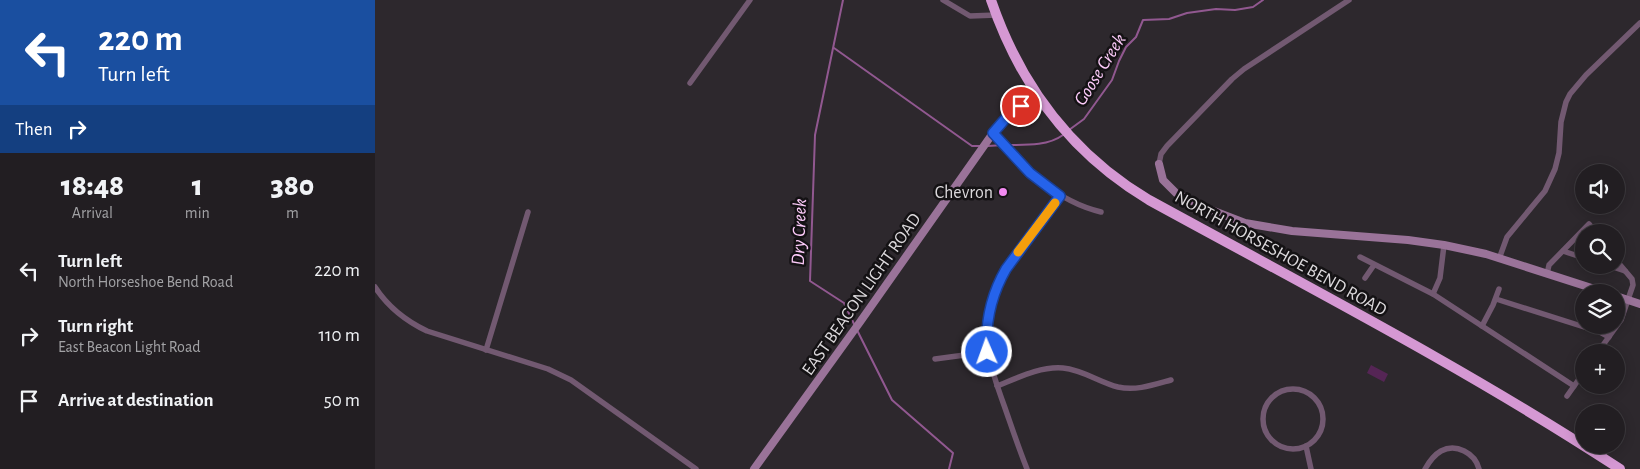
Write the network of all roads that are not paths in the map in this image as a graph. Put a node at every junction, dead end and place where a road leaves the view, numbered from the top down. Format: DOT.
graph roads {
  1 [pos="750,0"];
  2 [pos="943,0"];
  3 [pos="991,0"];
  4 [pos="1349,0"];
  5 [pos="997,15"];
  6 [pos="1640,23"];
  7 [pos="690,83"];
  8 [pos="1035,94"];
  9 [pos="993,133"];
  10 [pos="1159,164"];
  11 [pos="1060,196"];
  12 [pos="529,212"];
  13 [pos="1101,212"];
  14 [pos="1575,239"];
  15 [pos="1445,244"];
  16 [pos="1563,251"];
  17 [pos="1575,255"];
  18 [pos="1360,258"];
  19 [pos="1499,259"];
  20 [pos="1374,265"];
  21 [pos="1625,271"];
  22 [pos="1547,274"];
  23 [pos="1365,278"];
  24 [pos="1579,284"];
  25 [pos="375,287"];
  26 [pos="1499,289"];
  27 [pos="1433,294"];
  28 [pos="1496,298"];
  29 [pos="1625,299"];
  30 [pos="1628,300"];
  31 [pos="1640,304"];
  32 [pos="1482,326"];
  33 [pos="1609,337"];
  34 [pos="1604,344"];
  35 [pos="486,350"];
  36 [pos="987,352"];
  37 [pos="935,359"];
  38 [pos="1171,380"];
  39 [pos="997,386"];
  40 [pos="1574,386"];
  41 [pos="1567,396"];
  42 [pos="1307,446"];
  43 [pos="697,469"];
  44 [pos="754,469"];
  45 [pos="1027,469"];
  46 [pos="1311,469"];
  47 [pos="1425,469"];
  48 [pos="1479,469"];
  49 [pos="1620,469"];
  1 -- 7 [label="street"];
  2 -- 5 [label="street"];
  3 -- 5 [label="highway, NORTH HORSESHOE BEND ROAD"];
  4 -- 10 [label="street"];
  5 -- 8 [label="highway, NORTH HORSESHOE BEND ROAD"];
  6 -- 19 [label="street"];
  8 -- 9 [label="street, EAST BEACON LIGHT ROAD"];
  8 -- 49 [label="highway, NORTH HORSESHOE BEND ROAD"];
  9 -- 11 [label="street"];
  9 -- 44 [label="street, EAST BEACON LIGHT ROAD"];
  10 -- 15 [label="street, NORTH HORSESHOE BEND ROAD"];
  11 -- 13 [label="street"];
  11 -- 36 [label="street"];
  12 -- 35 [label="street"];
  14 -- 16 [label="street"];
  15 -- 19 [label="street, NORTH HORSESHOE BEND ROAD"];
  15 -- 27 [label="street"];
  16 -- 17 [label="street"];
  16 -- 22 [label="street"];
  18 -- 20 [label="street"];
  19 -- 22 [label="street, NORTH HORSESHOE BEND ROAD"];
  20 -- 23 [label="street"];
  20 -- 27 [label="street"];
  21 -- 30 [label="street"];
  22 -- 24 [label="street, NORTH HORSESHOE BEND ROAD"];
  25 -- 35 [label="street"];
  26 -- 28 [label="street"];
  27 -- 32 [label="street"];
  28 -- 32 [label="street"];
  28 -- 33 [label="street"];
  29 -- 30 [label="street"];
  30 -- 31 [label="street"];
  30 -- 33 [label="street"];
  32 -- 40 [label="street"];
  33 -- 34 [label="street"];
  35 -- 43 [label="street"];
  36 -- 37 [label="street"];
  36 -- 39 [label="street"];
  38 -- 39 [label="street"];
  39 -- 45 [label="street"];
  40 -- 41 [label="street"];
  42 -- 42 [label="street"];
  42 -- 46 [label="street"];
  47 -- 48 [label="street"];
}
